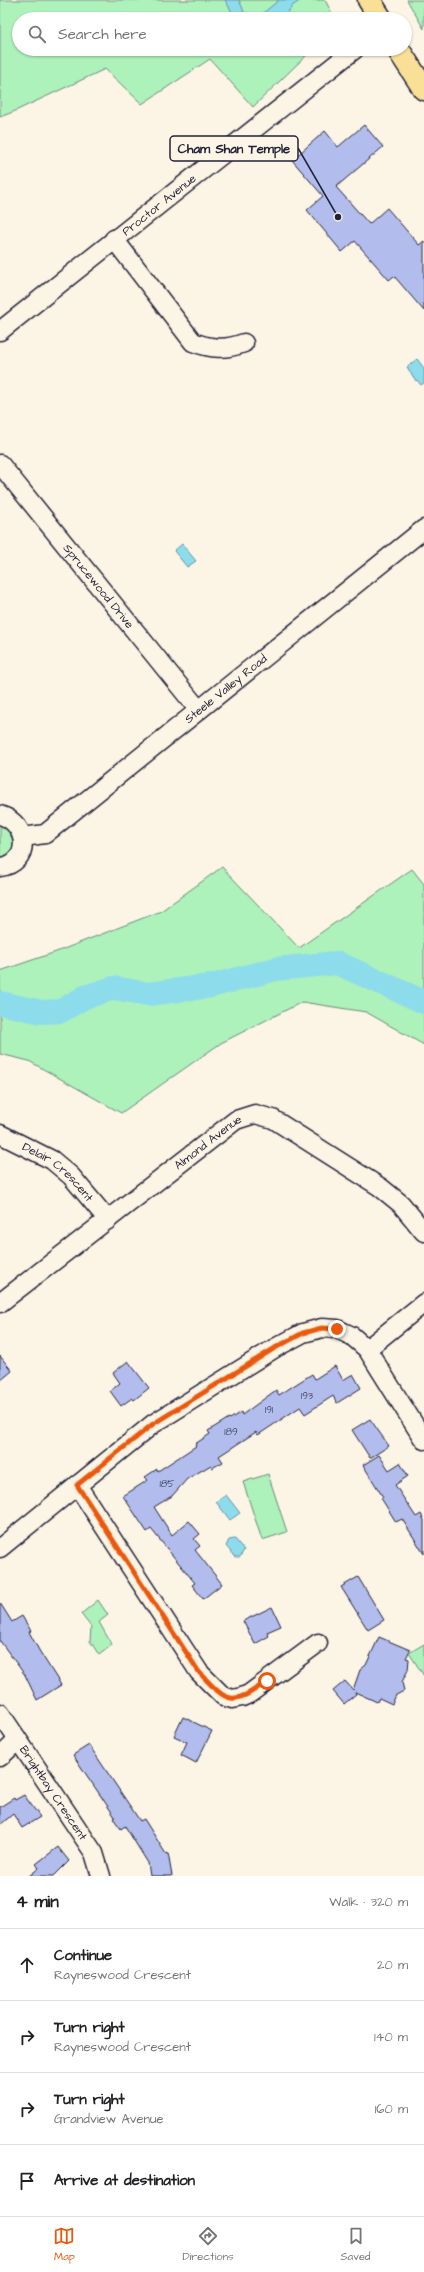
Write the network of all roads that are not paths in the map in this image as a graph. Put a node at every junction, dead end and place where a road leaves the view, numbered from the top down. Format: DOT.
graph roads {
  1 [pos="369,0"];
  2 [pos="377,12"];
  3 [pos="347,56"];
  4 [pos="403,56"];
  5 [pos="424,89"];
  6 [pos="114,239"];
  7 [pos="0,331"];
  8 [pos="244,343"];
  9 [pos="0,464"];
  10 [pos="424,529"];
  11 [pos="198,709"];
  12 [pos="0,815"];
  13 [pos="23,837"];
  14 [pos="0,867"];
  15 [pos="0,1134"];
  16 [pos="108,1220"];
  17 [pos="424,1232"];
  18 [pos="424,1303"];
  19 [pos="0,1304"];
  20 [pos="368,1349"];
  21 [pos="424,1440"];
  22 [pos="77,1485"];
  23 [pos="0,1548"];
  24 [pos="318,1643"];
  25 [pos="0,1713"];
  26 [pos="17,1741"];
  27 [pos="0,1757"];
  28 [pos="101,1876"];
  1 -- 2 [label="main road"];
  3 -- 6 [label="street, Proctor Avenue"];
  4 -- 5 [label="main road"];
  6 -- 7 [label="street, Proctor Avenue"];
  6 -- 8 [label="street"];
  9 -- 11 [label="street, Sprucewood Drive"];
  10 -- 11 [label="street, Steele Valley Road"];
  11 -- 13 [label="street, Steele Valley Road"];
  12 -- 13 [label="street"];
  13 -- 14 [label="street"];
  15 -- 16 [label="street, Delair Crescent"];
  16 -- 17 [label="street, Almond Avenue"];
  16 -- 19 [label="street, Almond Avenue"];
  18 -- 20 [label="street"];
  20 -- 21 [label="street"];
  20 -- 22 [label="street"];
  22 -- 23 [label="street"];
  22 -- 24 [label="street"];
  25 -- 26 [label="street, Brightbay Crescent"];
  26 -- 27 [label="street"];
  26 -- 28 [label="street, Brightbay Crescent"];
}
